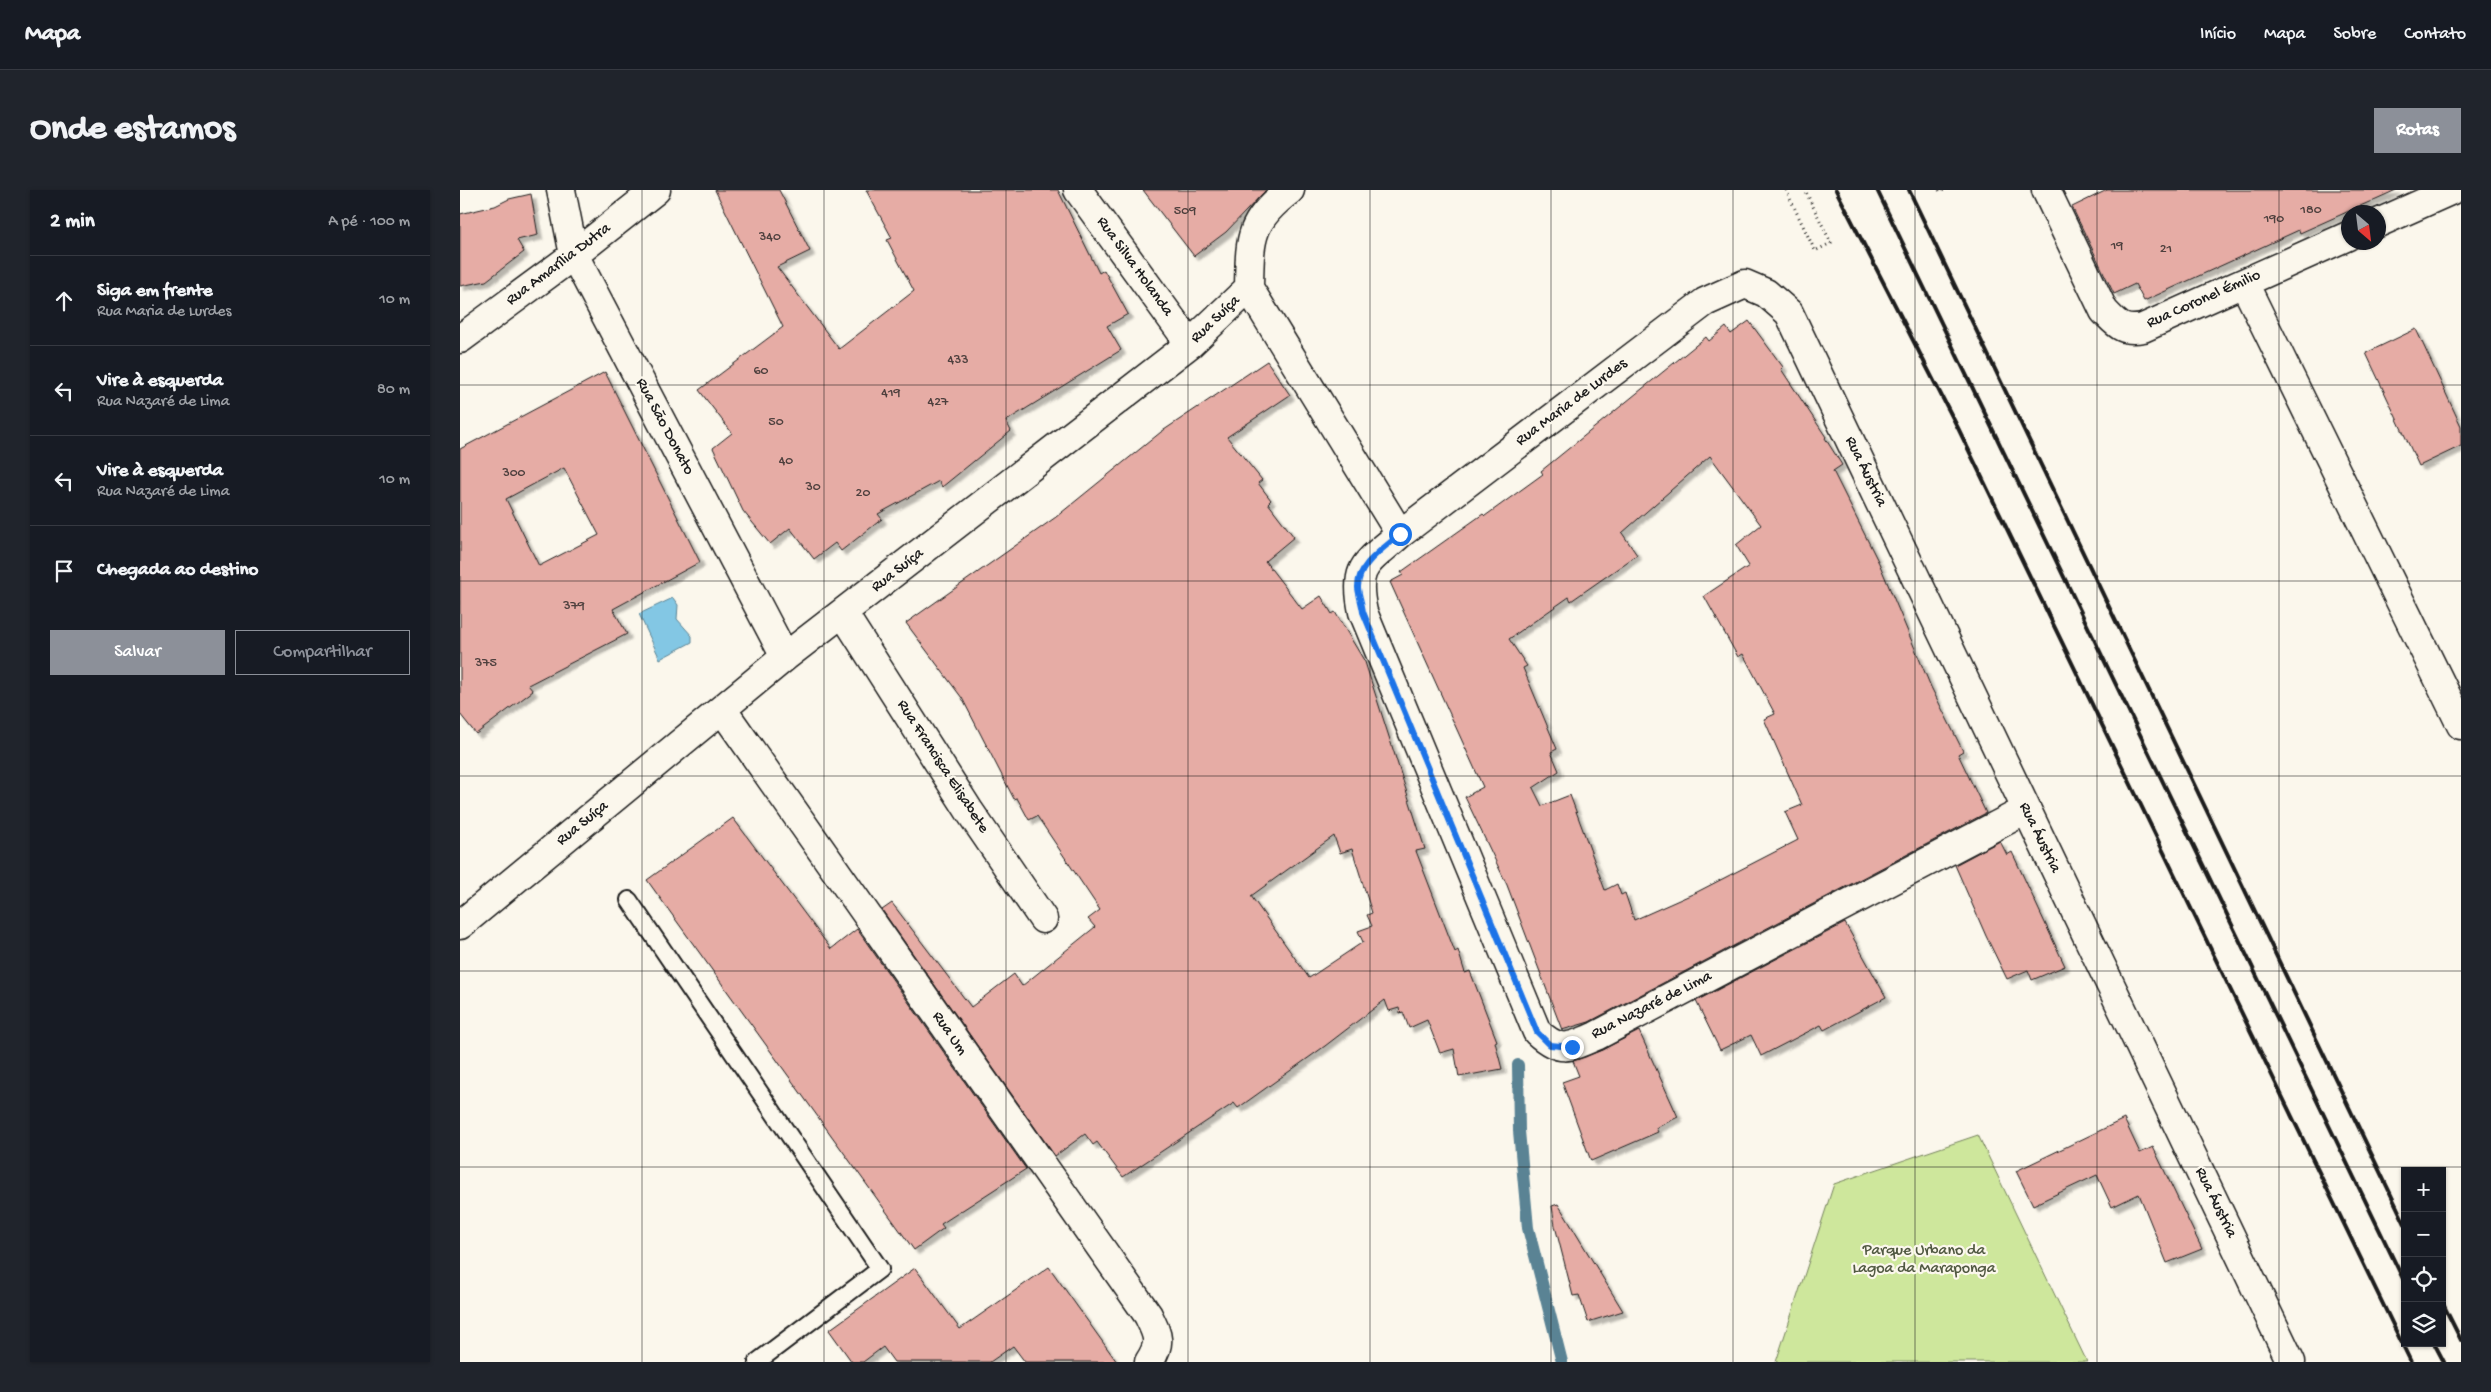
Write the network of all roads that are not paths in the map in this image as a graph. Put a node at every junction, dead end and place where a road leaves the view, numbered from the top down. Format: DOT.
graph roads {
  1 [pos="562,190"];
  2 [pos="656,190"];
  3 [pos="1078,190"];
  4 [pos="1290,190"];
  5 [pos="2046,190"];
  6 [pos="2452,190"];
  7 [pos="2386,219"];
  8 [pos="2341,239"];
  9 [pos="574,255"];
  10 [pos="2244,283"];
  11 [pos="1249,288"];
  12 [pos="1789,313"];
  13 [pos="460,339"];
  14 [pos="1190,344"];
  15 [pos="1400,534"];
  16 [pos="1365,566"];
  17 [pos="843,613"];
  18 [pos="786,657"];
  19 [pos="722,709"];
  20 [pos="2461,725"];
  21 [pos="2026,810"];
  22 [pos="629,900"];
  23 [pos="1042,919"];
  24 [pos="460,925"];
  25 [pos="757,1362"];
  26 [pos="1149,1362"];
  27 [pos="2291,1362"];
  1 -- 9 [label="street, Rua São Donato"];
  2 -- 9 [label="street, Rua Amarília Dutra"];
  3 -- 14 [label="street, Rua Silva Holanda"];
  4 -- 11 [label="street, Rua Suíça"];
  5 -- 10 [label="street, Rua Coronel Émilio"];
  6 -- 7 [label="street"];
  8 -- 10 [label="street, Rua Coronel Émilio"];
  9 -- 13 [label="street, Rua Amarília Dutra"];
  9 -- 18 [label="street, Rua São Donato"];
  10 -- 20 [label="street"];
  11 -- 14 [label="street, Rua Suíça"];
  11 -- 15 [label="street"];
  12 -- 15 [label="street, Rua Maria de Lurdes"];
  12 -- 21 [label="street, Rua Áustria"];
  14 -- 17 [label="street, Rua Suíça"];
  15 -- 16 [label="street, Rua Maria de Lurdes"];
  16 -- 21 [label="street, Rua Nazaré de Lima"];
  17 -- 18 [label="street, Rua Suíça"];
  17 -- 23 [label="street, Rua Francisca Elisabete"];
  18 -- 19 [label="street, Rua Suíça"];
  19 -- 24 [label="street, Rua Suíça"];
  19 -- 26 [label="street, Rua Um"];
  21 -- 27 [label="street, Rua Áustria"];
  22 -- 25 [label="lane"];
}
